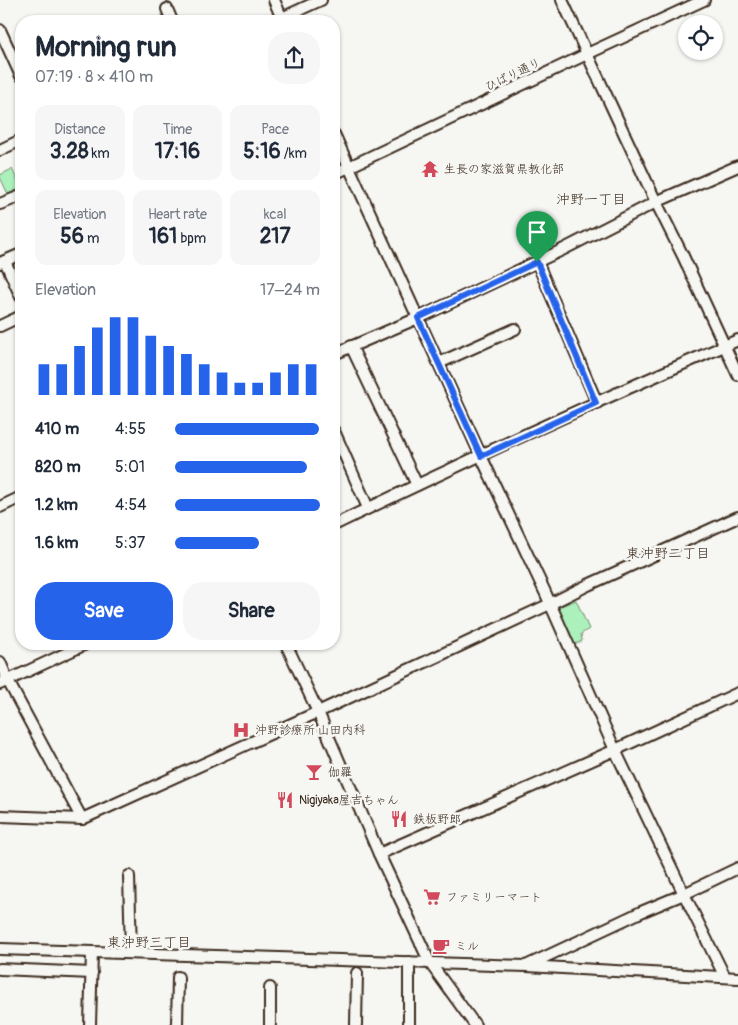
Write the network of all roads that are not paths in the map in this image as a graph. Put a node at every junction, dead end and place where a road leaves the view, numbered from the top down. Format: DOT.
graph roads {
  1 [pos="274,0"];
  2 [pos="321,0"];
  3 [pos="562,0"];
  4 [pos="704,0"];
  5 [pos="167,9"];
  6 [pos="170,15"];
  7 [pos="278,15"];
  8 [pos="290,15"];
  9 [pos="0,30"];
  10 [pos="587,54"];
  11 [pos="15,63"];
  12 [pos="15,143"];
  13 [pos="340,149"];
  14 [pos="0,150"];
  15 [pos="738,166"];
  16 [pos="348,168"];
  17 [pos="340,171"];
  18 [pos="15,198"];
  19 [pos="656,202"];
  20 [pos="0,204"];
  21 [pos="15,257"];
  22 [pos="2,262"];
  23 [pos="537,262"];
  24 [pos="15,285"];
  25 [pos="418,318"];
  26 [pos="15,319"];
  27 [pos="0,326"];
  28 [pos="515,329"];
  29 [pos="738,340"];
  30 [pos="350,346"];
  31 [pos="724,346"];
  32 [pos="340,351"];
  33 [pos="439,364"];
  34 [pos="738,375"];
  35 [pos="596,403"];
  36 [pos="340,445"];
  37 [pos="481,456"];
  38 [pos="417,485"];
  39 [pos="15,500"];
  40 [pos="0,507"];
  41 [pos="368,508"];
  42 [pos="738,517"];
  43 [pos="340,522"];
  44 [pos="550,604"];
  45 [pos="73,650"];
  46 [pos="289,650"];
  47 [pos="0,662"];
  48 [pos="4,683"];
  49 [pos="738,693"];
  50 [pos="318,712"];
  51 [pos="615,750"];
  52 [pos="0,816"];
  53 [pos="82,819"];
  54 [pos="380,854"];
  55 [pos="738,868"];
  56 [pos="129,876"];
  57 [pos="684,894"];
  58 [pos="0,949"];
  59 [pos="92,952"];
  60 [pos="130,953"];
  61 [pos="408,962"];
  62 [pos="430,962"];
  63 [pos="527,966"];
  64 [pos="0,969"];
  65 [pos="92,973"];
  66 [pos="357,973"];
  67 [pos="178,977"];
  68 [pos="725,978"];
  69 [pos="738,978"];
  70 [pos="270,988"];
  71 [pos="90,1025"];
  72 [pos="176,1025"];
  73 [pos="270,1025"];
  74 [pos="356,1025"];
  75 [pos="409,1025"];
  76 [pos="475,1025"];
  1 -- 7 [label="street"];
  2 -- 8 [label="street"];
  3 -- 10 [label="street"];
  4 -- 10 [label="street, ひばり通り"];
  5 -- 6 [label="street"];
  9 -- 11 [label="street"];
  10 -- 16 [label="street, ひばり通り"];
  10 -- 19 [label="street"];
  12 -- 14 [label="street"];
  13 -- 16 [label="street"];
  15 -- 19 [label="street"];
  16 -- 17 [label="street, ひばり通り"];
  16 -- 25 [label="street"];
  18 -- 20 [label="street"];
  19 -- 23 [label="street"];
  19 -- 31 [label="street"];
  21 -- 22 [label="street"];
  22 -- 24 [label="street"];
  23 -- 25 [label="street"];
  23 -- 35 [label="street"];
  25 -- 30 [label="street"];
  25 -- 33 [label="street"];
  26 -- 27 [label="street"];
  28 -- 33 [label="street"];
  29 -- 31 [label="street"];
  30 -- 32 [label="street"];
  30 -- 38 [label="street"];
  31 -- 34 [label="street"];
  31 -- 35 [label="street"];
  33 -- 37 [label="street"];
  35 -- 37 [label="street"];
  36 -- 41 [label="street"];
  37 -- 38 [label="street"];
  37 -- 44 [label="street"];
  38 -- 41 [label="street"];
  39 -- 40 [label="street"];
  41 -- 43 [label="street"];
  42 -- 44 [label="street"];
  44 -- 50 [label="street"];
  44 -- 51 [label="street"];
  45 -- 48 [label="street"];
  46 -- 50 [label="street"];
  47 -- 48 [label="street"];
  48 -- 53 [label="street"];
  49 -- 51 [label="street"];
  50 -- 53 [label="street"];
  50 -- 54 [label="street"];
  51 -- 54 [label="street"];
  51 -- 57 [label="street"];
  52 -- 53 [label="street"];
  54 -- 62 [label="street"];
  55 -- 57 [label="street"];
  56 -- 60 [label="street"];
  57 -- 63 [label="street"];
  57 -- 68 [label="street"];
  58 -- 59 [label="street"];
  59 -- 60 [label="street"];
  59 -- 65 [label="street"];
  60 -- 61 [label="street"];
  61 -- 62 [label="street"];
  61 -- 75 [label="street"];
  62 -- 63 [label="street"];
  62 -- 76 [label="street"];
  63 -- 68 [label="street"];
  64 -- 65 [label="street"];
  65 -- 71 [label="street"];
  66 -- 74 [label="street"];
  67 -- 72 [label="street"];
  68 -- 69 [label="street"];
  70 -- 73 [label="street"];
}
